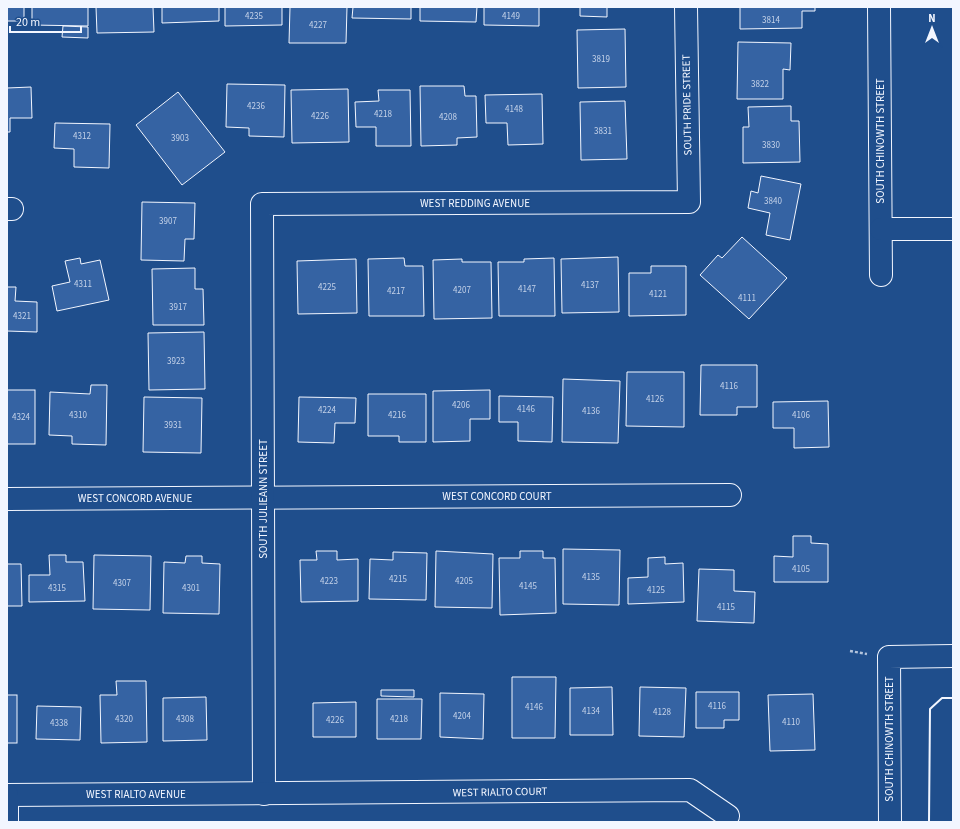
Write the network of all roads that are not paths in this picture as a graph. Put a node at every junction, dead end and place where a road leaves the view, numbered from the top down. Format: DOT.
graph roads {
  1 [pos="686,7"];
  2 [pos="879,7"];
  3 [pos="689,202"];
  4 [pos="262,204"];
  5 [pos="881,229"];
  6 [pos="953,229"];
  7 [pos="881,275"];
  8 [pos="730,495"];
  9 [pos="263,497"];
  10 [pos="7,498"];
  11 [pos="953,656"];
  12 [pos="264,794"];
  13 [pos="7,795"];
  14 [pos="728,816"];
  15 [pos="7,822"];
  16 [pos="890,822"];
  1 -- 3 [label="street, SOUTH PRIDE STREET"];
  2 -- 5 [label="street, SOUTH CHINOWTH STREET"];
  3 -- 4 [label="street, WEST REDDING AVENUE"];
  4 -- 9 [label="street, SOUTH JULIEANN STREET"];
  5 -- 6 [label="street"];
  5 -- 7 [label="street, SOUTH CHINOWTH STREET"];
  8 -- 9 [label="street, WEST CONCORD COURT"];
  9 -- 10 [label="street, WEST CONCORD AVENUE"];
  9 -- 12 [label="street, SOUTH JULIEANN STREET"];
  11 -- 16 [label="street, SOUTH CHINOWTH STREET"];
  12 -- 13 [label="street, WEST RIALTO AVENUE"];
  12 -- 14 [label="street, WEST RIALTO COURT"];
  13 -- 15 [label="street"];
}
